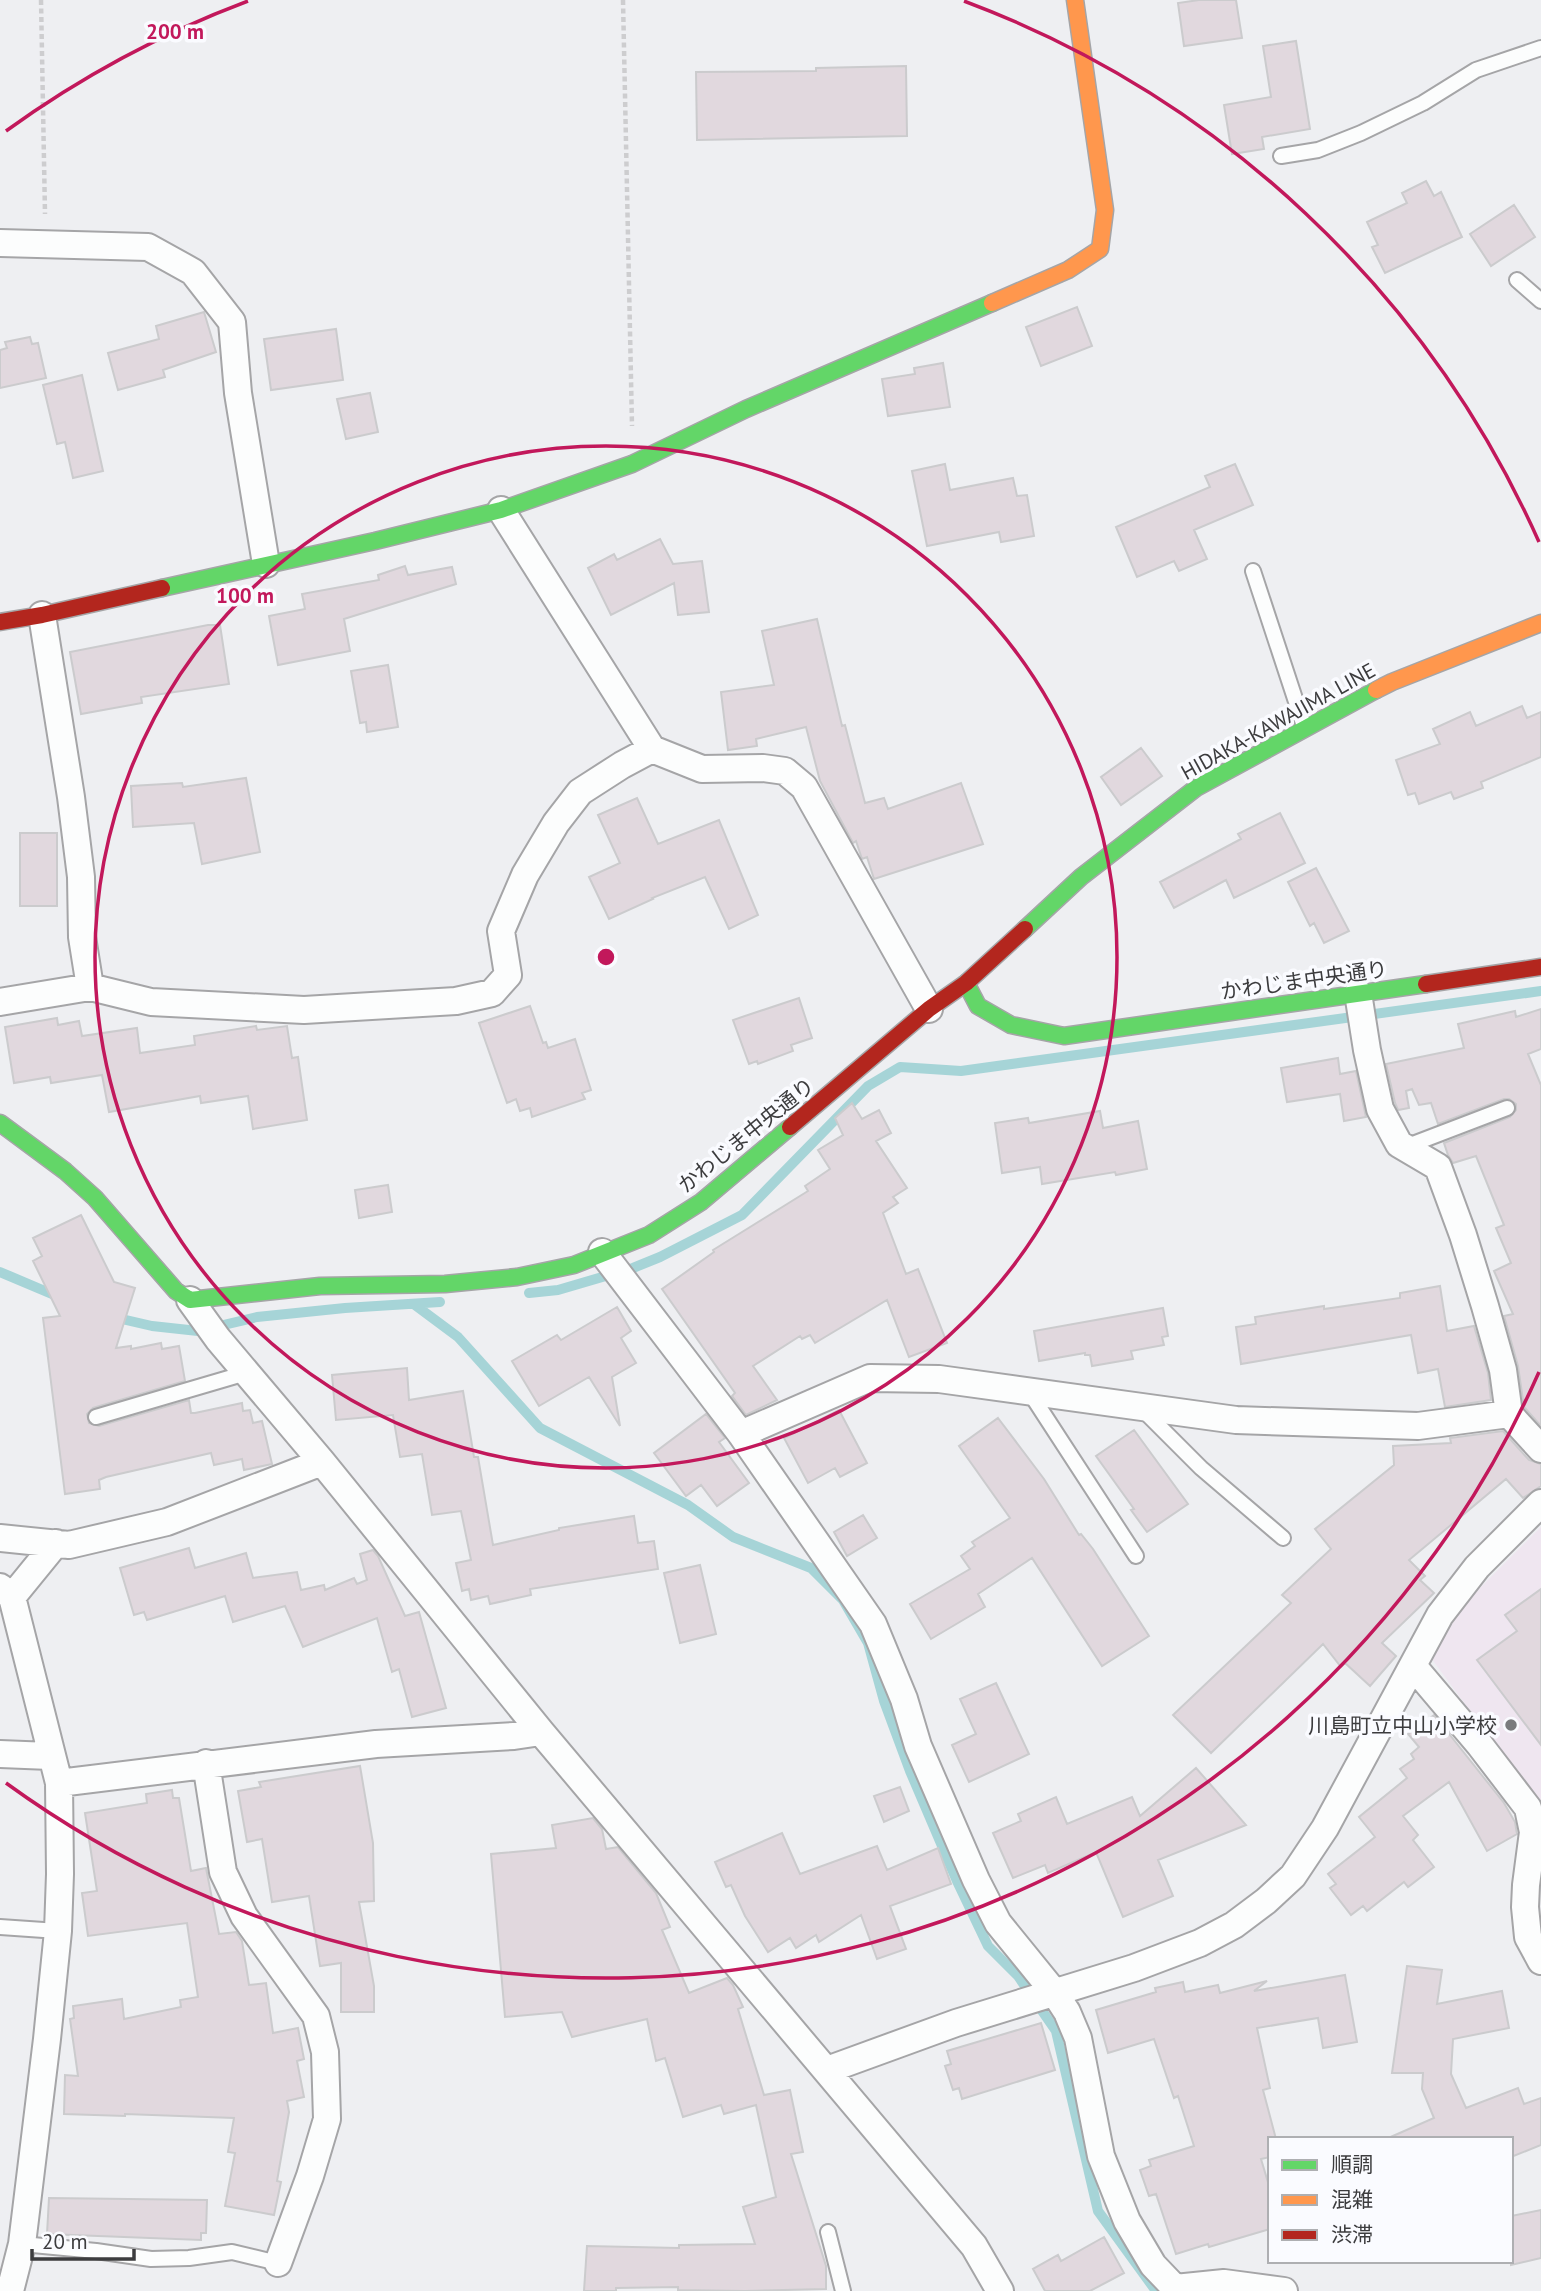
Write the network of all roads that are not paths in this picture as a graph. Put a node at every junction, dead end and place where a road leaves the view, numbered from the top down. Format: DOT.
graph roads {
  1 [pos="1075,0"];
  2 [pos="1541,48"];
  3 [pos="1281,156"];
  4 [pos="0,243"];
  5 [pos="1517,280"];
  6 [pos="1541,301"];
  7 [pos="501,510"];
  8 [pos="265,564"];
  9 [pos="1253,571"];
  10 [pos="42,615"];
  11 [pos="0,621"];
  12 [pos="1541,623"];
  13 [pos="1305,728"];
  14 [pos="652,749"];
  15 [pos="1541,967"];
  16 [pos="966,983"];
  17 [pos="90,987"];
  18 [pos="1358,993"];
  19 [pos="0,1002"];
  20 [pos="929,1009"];
  21 [pos="1507,1108"];
  22 [pos="0,1123"];
  23 [pos="1405,1147"];
  24 [pos="602,1252"];
  25 [pos="190,1300"];
  26 [pos="246,1373"];
  27 [pos="1030,1393"];
  28 [pos="1140,1407"];
  29 [pos="1509,1414"];
  30 [pos="96,1417"];
  31 [pos="741,1434"];
  32 [pos="1541,1449"];
  33 [pos="322,1462"];
  34 [pos="1541,1503"];
  35 [pos="0,1538"];
  36 [pos="1283,1538"];
  37 [pos="57,1543"];
  38 [pos="1136,1556"];
  39 [pos="6,1592"];
  40 [pos="1413,1666"];
  41 [pos="541,1732"];
  42 [pos="0,1754"];
  43 [pos="50,1755"];
  44 [pos="206,1763"];
  45 [pos="59,1783"];
  46 [pos="0,1927"];
  47 [pos="58,1931"];
  48 [pos="1541,1961"];
  49 [pos="1054,1992"];
  50 [pos="827,2070"];
  51 [pos="828,2232"];
  52 [pos="22,2244"];
  53 [pos="278,2263"];
  54 [pos="1173,2289"];
  55 [pos="10,2291"];
  56 [pos="844,2291"];
  57 [pos="1000,2291"];
  58 [pos="1284,2291"];
  1 -- 7 [label="street"];
  2 -- 3 [label="lane"];
  4 -- 8 [label="street"];
  5 -- 6 [label="lane"];
  7 -- 8 [label="street"];
  7 -- 14 [label="street"];
  8 -- 10 [label="street"];
  9 -- 13 [label="lane"];
  10 -- 11 [label="street"];
  10 -- 17 [label="street"];
  12 -- 13 [label="street, HIDAKA-KAWAJIMA LINE"];
  13 -- 16 [label="street, HIDAKA-KAWAJIMA LINE"];
  14 -- 17 [label="street"];
  14 -- 20 [label="street"];
  15 -- 18 [label="street, かわじま中央通り"];
  16 -- 18 [label="street, かわじま中央通り"];
  16 -- 20 [label="street, かわじま中央通り"];
  17 -- 19 [label="street"];
  18 -- 23 [label="street"];
  20 -- 24 [label="street, かわじま中央通り"];
  21 -- 23 [label="lane"];
  22 -- 25 [label="street"];
  23 -- 29 [label="street"];
  24 -- 25 [label="street, かわじま中央通り"];
  24 -- 31 [label="street"];
  25 -- 26 [label="street"];
  26 -- 30 [label="lane"];
  26 -- 33 [label="street"];
  27 -- 28 [label="street"];
  27 -- 31 [label="street"];
  27 -- 38 [label="lane"];
  28 -- 29 [label="street"];
  28 -- 36 [label="lane"];
  29 -- 32 [label="street"];
  31 -- 49 [label="street"];
  33 -- 37 [label="street"];
  33 -- 41 [label="street"];
  34 -- 40 [label="street"];
  35 -- 37 [label="street"];
  37 -- 39 [label="street"];
  39 -- 43 [label="street"];
  40 -- 48 [label="street"];
  40 -- 49 [label="street"];
  41 -- 44 [label="street"];
  41 -- 50 [label="street"];
  42 -- 43 [label="street"];
  43 -- 45 [label="street"];
  44 -- 45 [label="street"];
  44 -- 53 [label="street"];
  45 -- 47 [label="street"];
  46 -- 47 [label="lane"];
  47 -- 52 [label="street"];
  49 -- 50 [label="street"];
  49 -- 54 [label="street"];
  50 -- 57 [label="street"];
  51 -- 56 [label="lane"];
  52 -- 53 [label="lane"];
  52 -- 55 [label="street"];
  54 -- 58 [label="street"];
}
